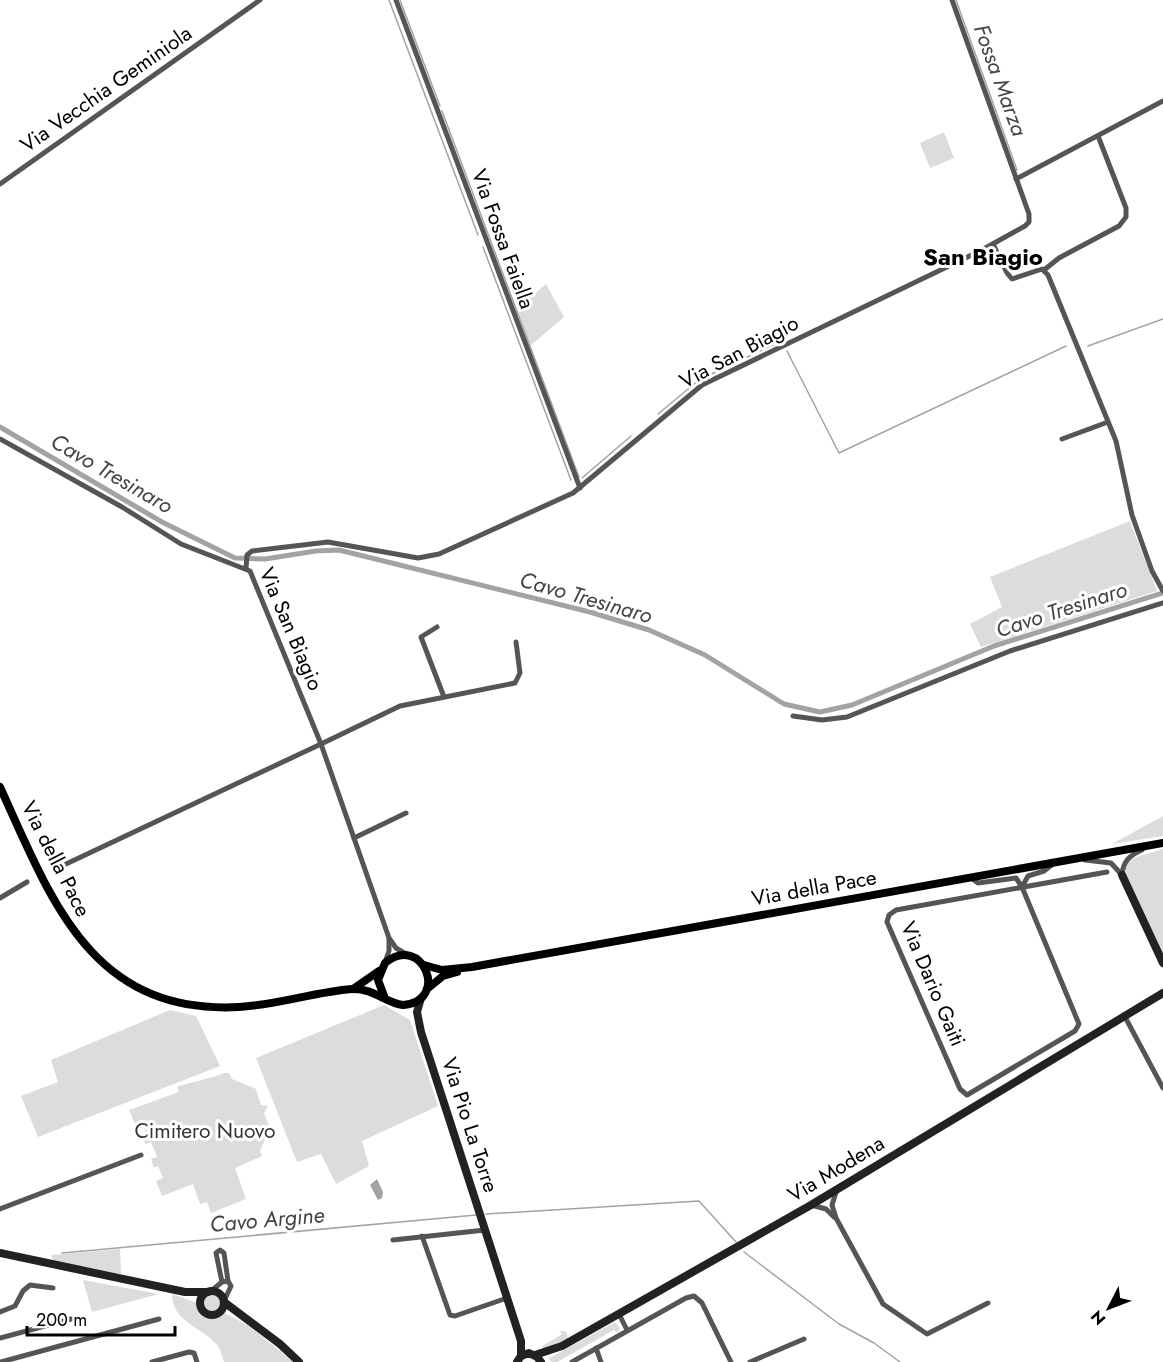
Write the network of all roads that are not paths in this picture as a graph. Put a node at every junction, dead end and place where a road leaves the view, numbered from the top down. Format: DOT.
graph roads {
  1 [pos="260,0"];
  2 [pos="396,0"];
  3 [pos="952,0"];
  4 [pos="1163,100"];
  5 [pos="1098,135"];
  6 [pos="1016,179"];
  7 [pos="0,184"];
  8 [pos="993,244"];
  9 [pos="1044,270"];
  10 [pos="1108,422"];
  11 [pos="1062,439"];
  12 [pos="0,440"];
  13 [pos="580,488"];
  14 [pos="247,562"];
  15 [pos="1162,590"];
  16 [pos="1163,603"];
  17 [pos="437,627"];
  18 [pos="516,642"];
  19 [pos="444,697"];
  20 [pos="793,716"];
  21 [pos="321,744"];
  22 [pos="0,787"];
  23 [pos="405,813"];
  24 [pos="354,838"];
  25 [pos="1163,843"];
  26 [pos="1152,845"];
  27 [pos="1074,860"];
  28 [pos="1054,863"];
  29 [pos="66,864"];
  30 [pos="1107,872"];
  31 [pos="1122,875"];
  32 [pos="971,878"];
  33 [pos="27,882"];
  34 [pos="1022,887"];
  35 [pos="0,898"];
  36 [pos="389,938"];
  37 [pos="407,955"];
  38 [pos="385,963"];
  39 [pos="1163,963"];
  40 [pos="424,965"];
  41 [pos="472,968"];
  42 [pos="380,971"];
  43 [pos="353,989"];
  44 [pos="427,989"];
  45 [pos="1161,992"];
  46 [pos="384,996"];
  47 [pos="421,998"];
  48 [pos="403,1005"];
  49 [pos="1124,1015"];
  50 [pos="421,1032"];
  51 [pos="1024,1062"];
  52 [pos="1029,1073"];
  53 [pos="1163,1088"];
  54 [pos="141,1155"];
  55 [pos="837,1189"];
  56 [pos="824,1197"];
  57 [pos="811,1205"];
  58 [pos="832,1205"];
  59 [pos="0,1209"];
  60 [pos="826,1209"];
  61 [pos="836,1218"];
  62 [pos="485,1230"];
  63 [pos="422,1236"];
  64 [pos="393,1240"];
  65 [pos="0,1255"];
  66 [pos="225,1281"];
  67 [pos="53,1288"];
  68 [pos="185,1292"];
  69 [pos="209,1292"];
  70 [pos="507,1298"];
  71 [pos="224,1302"];
  72 [pos="988,1303"];
  73 [pos="201,1305"];
  74 [pos="0,1312"];
  75 [pos="217,1314"];
  76 [pos="619,1314"];
  77 [pos="241,1317"];
  78 [pos="71,1319"];
  79 [pos="159,1319"];
  80 [pos="627,1330"];
  81 [pos="0,1338"];
  82 [pos="804,1339"];
  83 [pos="521,1341"];
  84 [pos="596,1348"];
  85 [pos="538,1358"];
  86 [pos="519,1359"];
  87 [pos="157,1361"];
  88 [pos="2,1362"];
  89 [pos="197,1362"];
  90 [pos="298,1362"];
  91 [pos="572,1362"];
  92 [pos="601,1362"];
  93 [pos="730,1362"];
  94 [pos="750,1362"];
  1 -- 7 [label="street, Via Vecchia Geminiola"];
  2 -- 13 [label="street, Via Fossa Faiella"];
  3 -- 6 [label="street"];
  4 -- 5 [label="street"];
  5 -- 6 [label="street"];
  5 -- 9 [label="street"];
  6 -- 8 [label="street, Via San Biagio"];
  8 -- 9 [label="street"];
  8 -- 13 [label="street, Via San Biagio"];
  9 -- 10 [label="street"];
  10 -- 11 [label="street"];
  10 -- 15 [label="street"];
  12 -- 14 [label="street"];
  13 -- 14 [label="street, Via San Biagio"];
  14 -- 21 [label="street, Via San Biagio"];
  16 -- 20 [label="street"];
  17 -- 19 [label="street"];
  18 -- 19 [label="street"];
  19 -- 21 [label="street"];
  21 -- 24 [label="street"];
  21 -- 29 [label="street"];
  22 -- 43 [label="main road, Via della Pace"];
  23 -- 24 [label="street"];
  24 -- 36 [label="street"];
  25 -- 26 [label="main road, Via della Pace"];
  26 -- 27 [label="main road, Via della Pace"];
  26 -- 31 [label="street"];
  27 -- 28 [label="main road, Via della Pace"];
  27 -- 31 [label="street"];
  28 -- 32 [label="main road, Via della Pace"];
  28 -- 34 [label="street, Via Dario Gaiti"];
  30 -- 34 [label="street, Via Dario Gaiti"];
  31 -- 39 [label="street"];
  32 -- 34 [label="street, Via Dario Gaiti"];
  32 -- 41 [label="main road, Via della Pace"];
  33 -- 35 [label="street"];
  34 -- 51 [label="street, Via Dario Gaiti"];
  34 -- 51 [label="street, Via Dario Gaiti"];
  36 -- 37 [label="street"];
  36 -- 38 [label="street"];
  37 -- 38 [label="main road"];
  37 -- 40 [label="main road"];
  38 -- 42 [label="main road"];
  40 -- 41 [label="main road, Via della Pace"];
  40 -- 44 [label="main road"];
  41 -- 44 [label="main road, Via della Pace"];
  42 -- 43 [label="main road, Via della Pace"];
  42 -- 46 [label="main road"];
  43 -- 46 [label="main road, Via della Pace"];
  44 -- 47 [label="main road"];
  45 -- 49 [label="street, Via Modena"];
  46 -- 48 [label="main road"];
  47 -- 48 [label="main road"];
  47 -- 50 [label="street, Via Pio La Torre"];
  48 -- 50 [label="street, Via Pio La Torre"];
  49 -- 52 [label="street, Via Modena"];
  49 -- 53 [label="street"];
  50 -- 62 [label="street, Via Pio La Torre"];
  51 -- 52 [label="street"];
  52 -- 55 [label="street, Via Modena"];
  54 -- 59 [label="street"];
  55 -- 56 [label="street, Via Modena"];
  55 -- 58 [label="street"];
  56 -- 57 [label="street, Via Modena"];
  56 -- 58 [label="street"];
  56 -- 60 [label="street"];
  57 -- 60 [label="street"];
  57 -- 76 [label="street, Via Modena"];
  58 -- 61 [label="street"];
  60 -- 61 [label="street"];
  61 -- 72 [label="street"];
  62 -- 63 [label="street"];
  62 -- 70 [label="street, Via Pio La Torre"];
  63 -- 64 [label="street"];
  63 -- 70 [label="street"];
  65 -- 68 [label="street"];
  66 -- 66 [label="street"];
  66 -- 69 [label="street"];
  66 -- 71 [label="street"];
  67 -- 74 [label="street"];
  68 -- 69 [label="street"];
  68 -- 73 [label="street"];
  69 -- 71 [label="street"];
  69 -- 73 [label="street"];
  70 -- 83 [label="street, Via Pio La Torre"];
  71 -- 75 [label="street"];
  71 -- 77 [label="street"];
  73 -- 75 [label="street"];
  75 -- 77 [label="street"];
  76 -- 80 [label="street"];
  76 -- 85 [label="street, Via Modena"];
  77 -- 90 [label="street"];
  78 -- 81 [label="street"];
  79 -- 88 [label="street"];
  80 -- 84 [label="street"];
  80 -- 93 [label="street"];
  82 -- 94 [label="street"];
  83 -- 85 [label="street, Via Pio La Torre"];
  83 -- 86 [label="street, Via Pio La Torre"];
  84 -- 91 [label="street"];
  84 -- 92 [label="street"];
  85 -- 86 [label="street, Via Modena"];
  87 -- 89 [label="street"];
}
